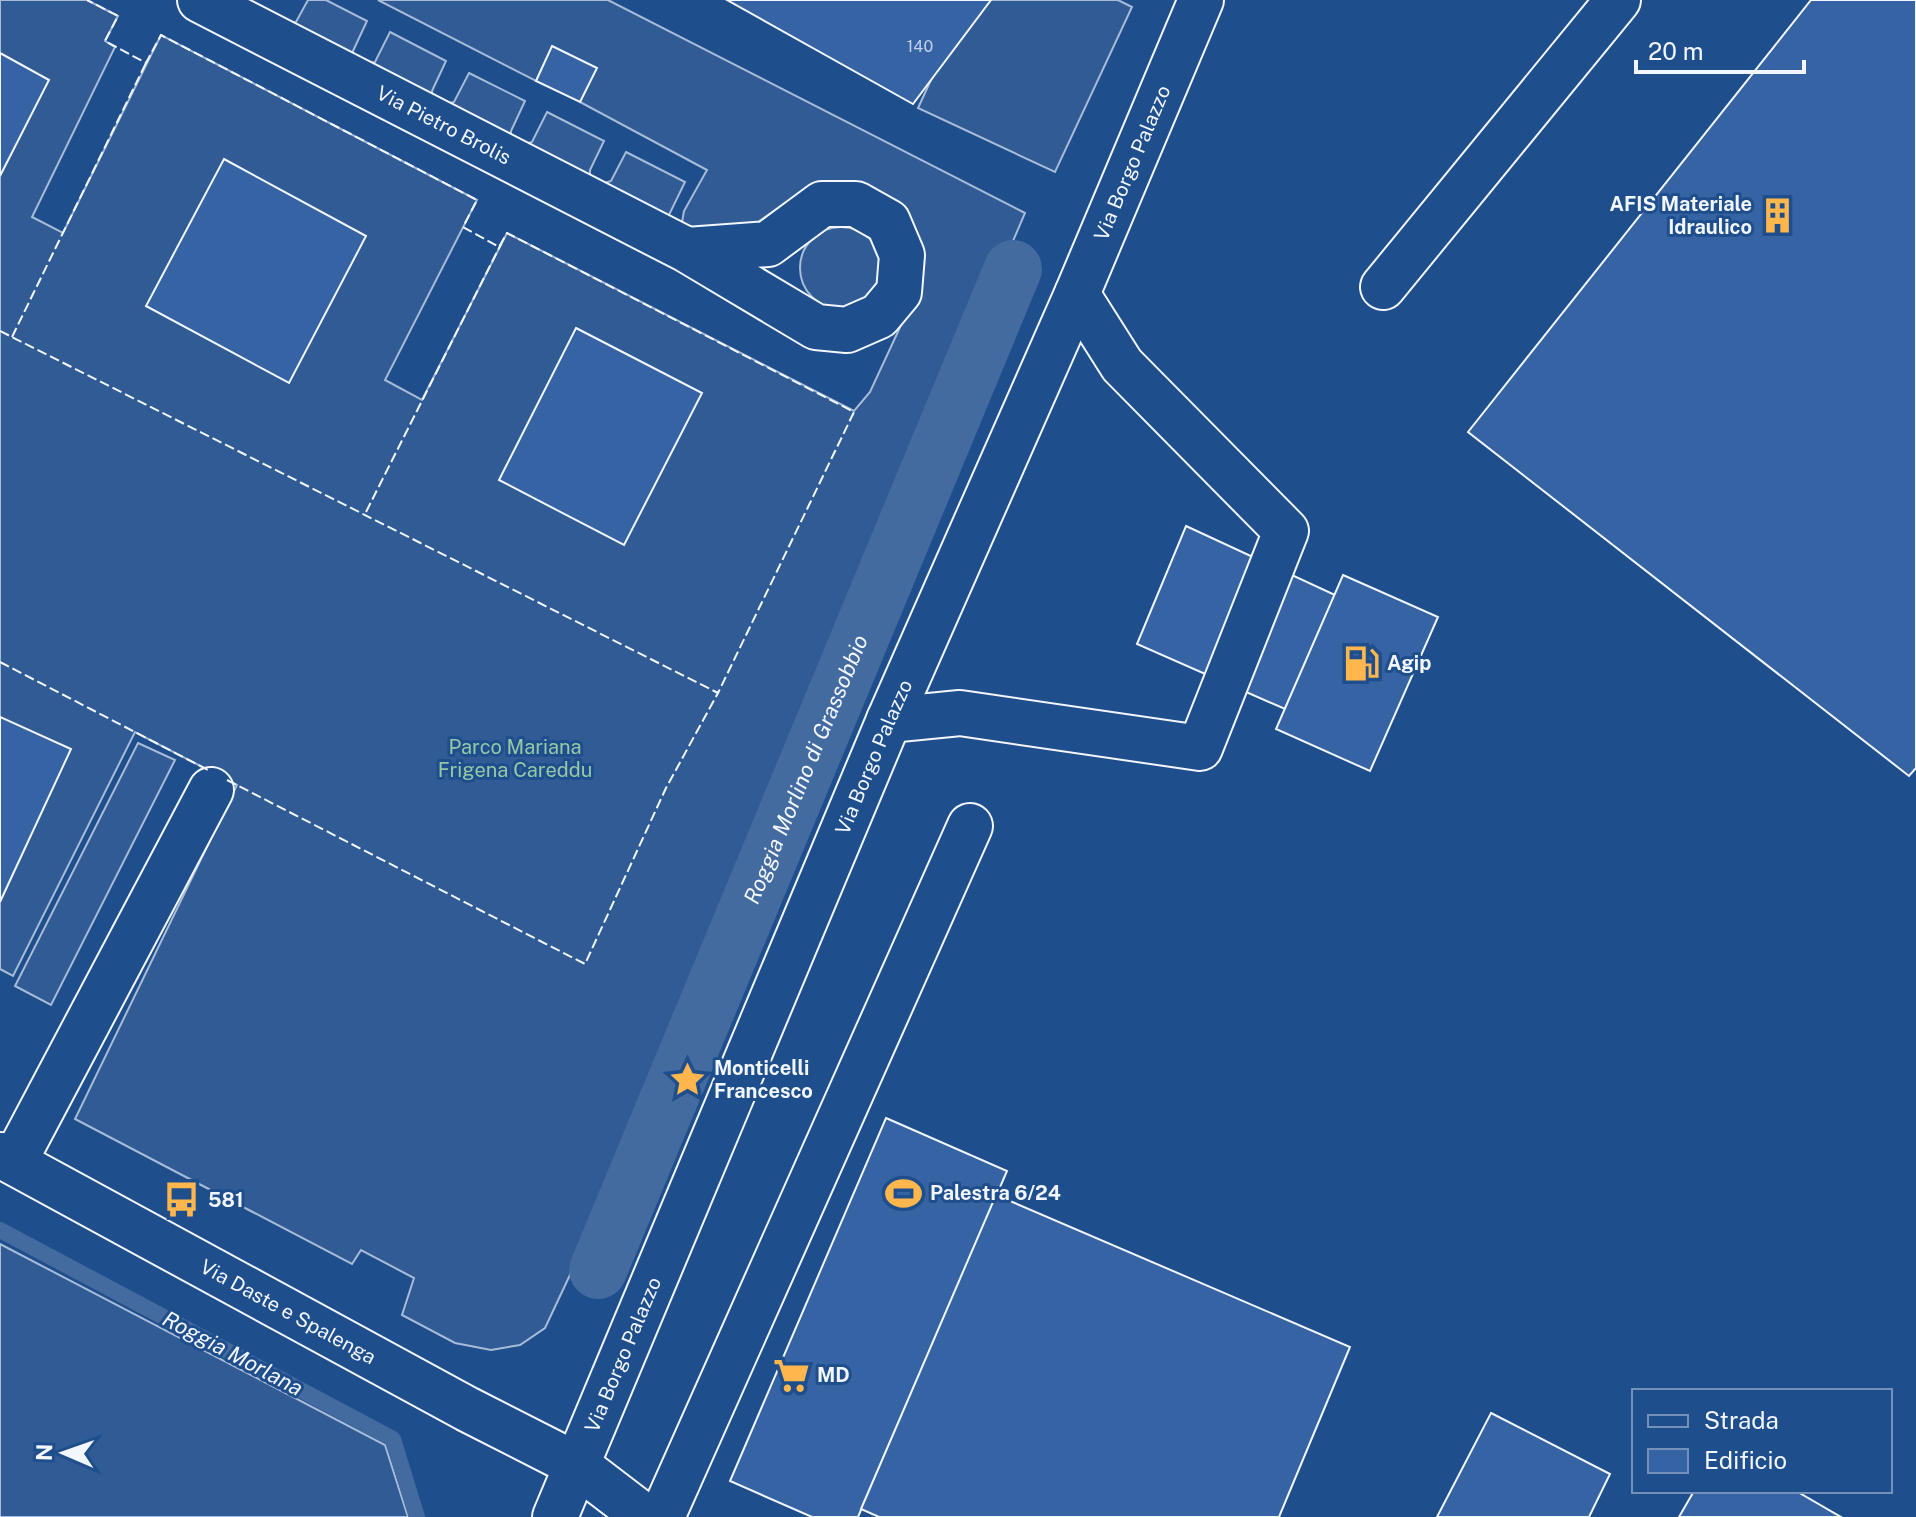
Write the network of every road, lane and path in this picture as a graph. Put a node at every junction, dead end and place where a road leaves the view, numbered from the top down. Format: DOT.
graph roads {
  1 [pos="200,0"];
  2 [pos="1201,0"];
  3 [pos="1618,0"];
  4 [pos="687,250"];
  5 [pos="1383,287"];
  6 [pos="1077,294"];
  7 [pos="889,720"];
  8 [pos="211,790"];
  9 [pos="970,826"];
  10 [pos="7,1158"];
  11 [pos="577,1465"];
  12 [pos="555,1517"];
  13 [pos="645,1517"];
  14 [pos="662,1517"];
  1 -- 4 [label="main road, Via Pietro Brolis"];
  2 -- 6 [label="main road, Via Borgo Palazzo"];
  3 -- 5 [label="main road"];
  6 -- 7 [label="main road, Via Borgo Palazzo"];
  6 -- 7 [label="main road"];
  7 -- 11 [label="main road, Via Borgo Palazzo"];
  8 -- 10 [label="main road"];
  9 -- 14 [label="main road"];
  10 -- 11 [label="main road, Via Daste e Spalenga"];
  11 -- 12 [label="main road, Via Borgo Palazzo"];
  11 -- 13 [label="main road, Via Daste e Spalenga"];
}
